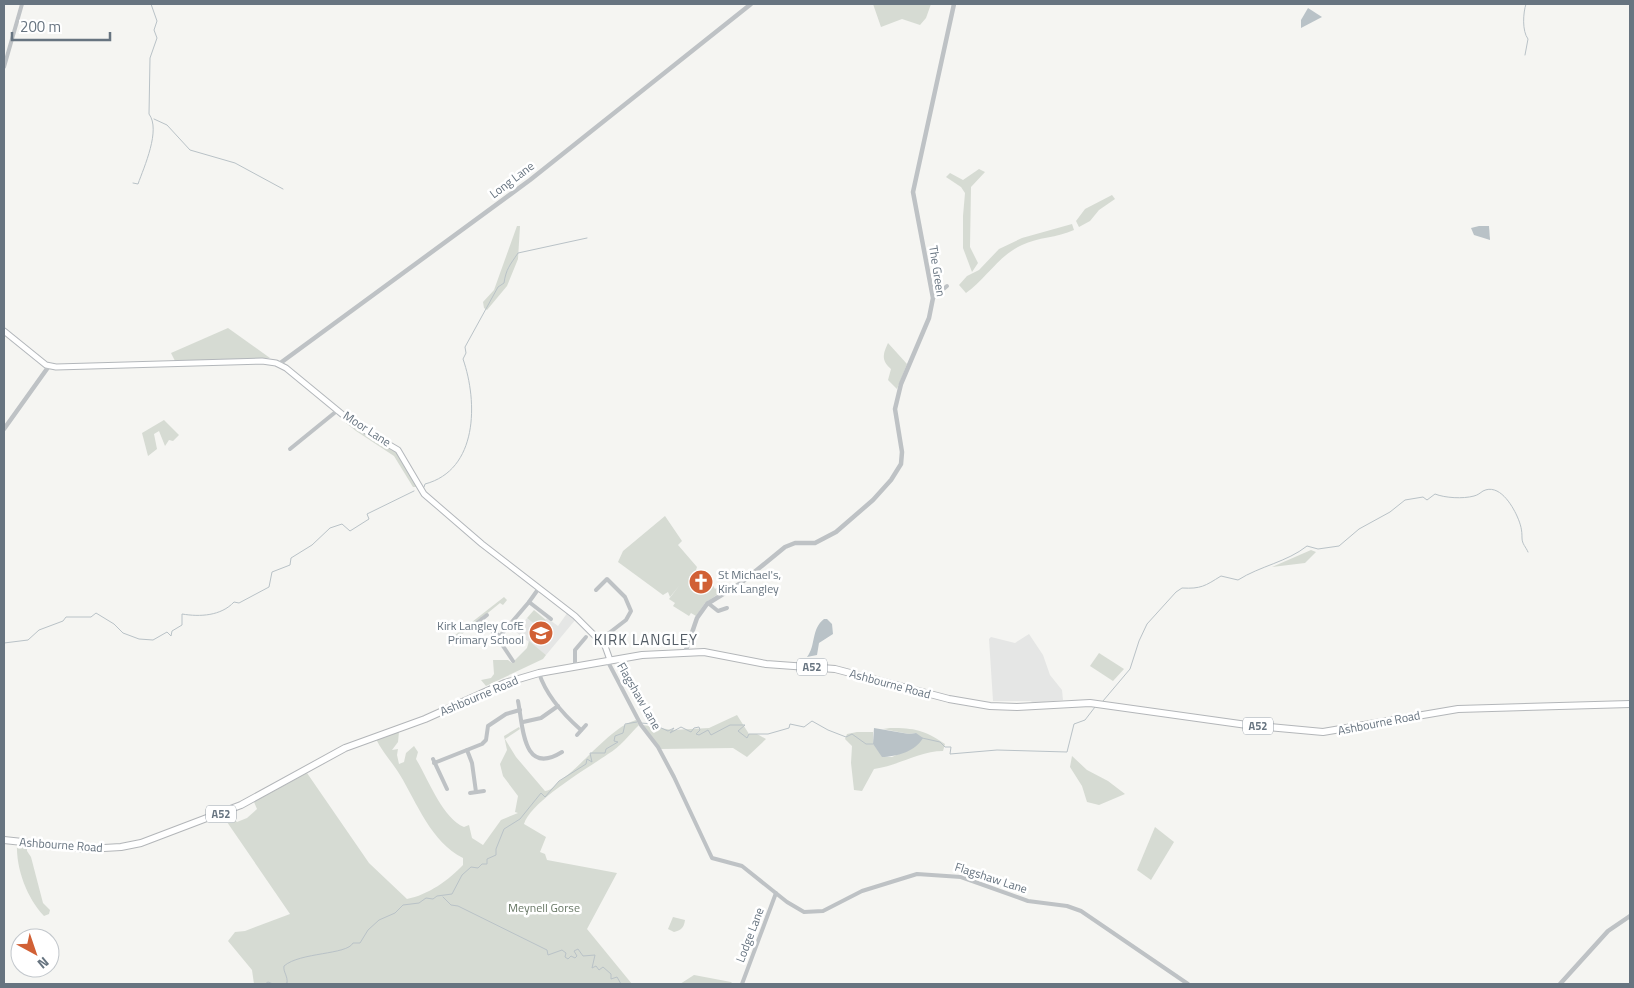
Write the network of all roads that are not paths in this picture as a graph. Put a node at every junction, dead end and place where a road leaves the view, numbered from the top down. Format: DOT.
graph roads {
  1 [pos="22,4"];
  2 [pos="751,4"];
  3 [pos="954,4"];
  4 [pos="4,67"];
  5 [pos="947,286"];
  6 [pos="933,298"];
  7 [pos="4,331"];
  8 [pos="279,364"];
  9 [pos="49,366"];
  10 [pos="338,410"];
  11 [pos="4,429"];
  12 [pos="290,449"];
  13 [pos="539,588"];
  14 [pos="596,590"];
  15 [pos="529,602"];
  16 [pos="708,603"];
  17 [pos="727,608"];
  18 [pos="718,611"];
  19 [pos="487,614"];
  20 [pos="718,617"];
  21 [pos="482,619"];
  22 [pos="551,619"];
  23 [pos="476,624"];
  24 [pos="500,636"];
  25 [pos="586,637"];
  26 [pos="600,640"];
  27 [pos="685,653"];
  28 [pos="508,654"];
  29 [pos="502,658"];
  30 [pos="609,660"];
  31 [pos="513,661"];
  32 [pos="575,666"];
  33 [pos="539,674"];
  34 [pos="518,701"];
  35 [pos="1630,704"];
  36 [pos="558,706"];
  37 [pos="520,710"];
  38 [pos="523,722"];
  39 [pos="586,725"];
  40 [pos="581,730"];
  41 [pos="577,735"];
  42 [pos="524,736"];
  43 [pos="530,736"];
  44 [pos="468,750"];
  45 [pos="562,752"];
  46 [pos="444,784"];
  47 [pos="437,788"];
  48 [pos="446,789"];
  49 [pos="484,791"];
  50 [pos="476,792"];
  51 [pos="470,793"];
  52 [pos="4,840"];
  53 [pos="776,893"];
  54 [pos="1630,916"];
  55 [pos="742,984"];
  56 [pos="1188,984"];
  57 [pos="1560,984"];
  1 -- 4 [label="street"];
  2 -- 8 [label="street, Long Lane"];
  3 -- 6 [label="street, The Green"];
  5 -- 6 [label="street"];
  6 -- 16 [label="street, The Green"];
  7 -- 9 [label="main road"];
  8 -- 9 [label="main road"];
  8 -- 10 [label="main road, Moor Lane"];
  9 -- 11 [label="street"];
  10 -- 12 [label="street"];
  10 -- 13 [label="main road, Moor Lane"];
  13 -- 15 [label="street"];
  13 -- 26 [label="main road, Moor Lane"];
  14 -- 26 [label="street"];
  15 -- 22 [label="street"];
  15 -- 24 [label="street"];
  16 -- 18 [label="street"];
  16 -- 27 [label="street"];
  17 -- 18 [label="street"];
  18 -- 20 [label="street"];
  19 -- 21 [label="street"];
  21 -- 23 [label="street"];
  21 -- 24 [label="street"];
  24 -- 28 [label="street"];
  25 -- 32 [label="street"];
  26 -- 30 [label="main road, Moor Lane"];
  27 -- 30 [label="highway, Ashbourne Road / A52"];
  27 -- 35 [label="highway, Ashbourne Road / A52"];
  28 -- 29 [label="street"];
  28 -- 31 [label="street"];
  30 -- 32 [label="highway, Ashbourne Road / A52"];
  30 -- 53 [label="street, Flagshaw Lane"];
  32 -- 33 [label="highway, Ashbourne Road / A52"];
  33 -- 36 [label="street"];
  33 -- 52 [label="highway, Ashbourne Road / A52"];
  34 -- 37 [label="street"];
  36 -- 38 [label="street"];
  36 -- 40 [label="street"];
  37 -- 38 [label="street"];
  37 -- 44 [label="street"];
  38 -- 42 [label="street"];
  39 -- 40 [label="street"];
  40 -- 41 [label="street"];
  42 -- 43 [label="street"];
  42 -- 45 [label="street"];
  44 -- 46 [label="street"];
  44 -- 50 [label="street"];
  46 -- 47 [label="street"];
  46 -- 48 [label="street"];
  49 -- 50 [label="street"];
  50 -- 51 [label="street"];
  53 -- 55 [label="street, Lodge Lane"];
  53 -- 56 [label="street, Flagshaw Lane"];
  54 -- 57 [label="street"];
}
